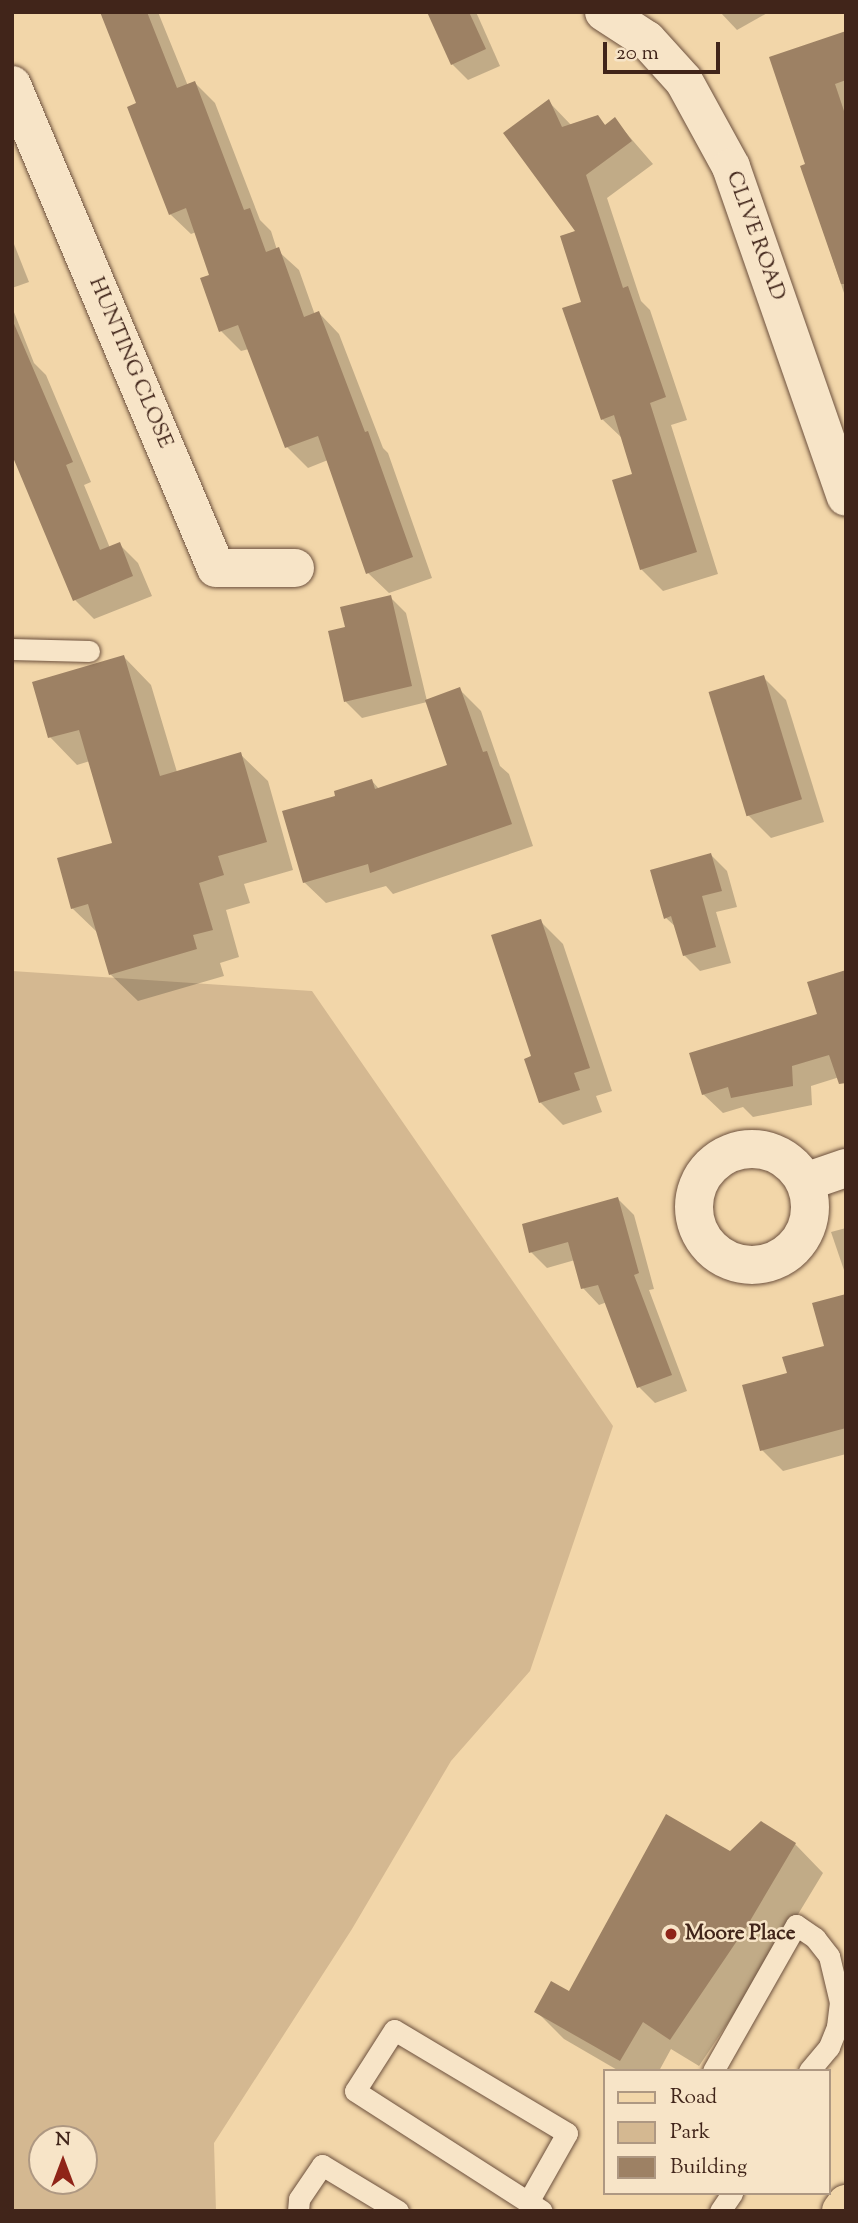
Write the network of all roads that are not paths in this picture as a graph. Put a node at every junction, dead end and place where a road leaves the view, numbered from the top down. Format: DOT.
graph roads {
  1 [pos="604,12"];
  2 [pos="12,85"];
  3 [pos="846,497"];
  4 [pos="295,568"];
  5 [pos="12,649"];
  6 [pos="89,652"];
  7 [pos="846,1168"];
  8 [pos="805,1182"];
  9 [pos="714,2069"];
  10 [pos="811,2069"];
  11 [pos="731,2195"];
  12 [pos="846,2204"];
  13 [pos="535,2206"];
  14 [pos="298,2211"];
  15 [pos="398,2211"];
  16 [pos="720,2211"];
  17 [pos="841,2211"];
  1 -- 3 [label="street, CLIVE ROAD"];
  2 -- 4 [label="street, HUNTING CLOSE"];
  5 -- 6 [label="lane"];
  7 -- 8 [label="street"];
  9 -- 10 [label="lane"];
  11 -- 16 [label="lane"];
  12 -- 17 [label="main road"];
  13 -- 13 [label="lane"];
  14 -- 15 [label="lane"];
}
